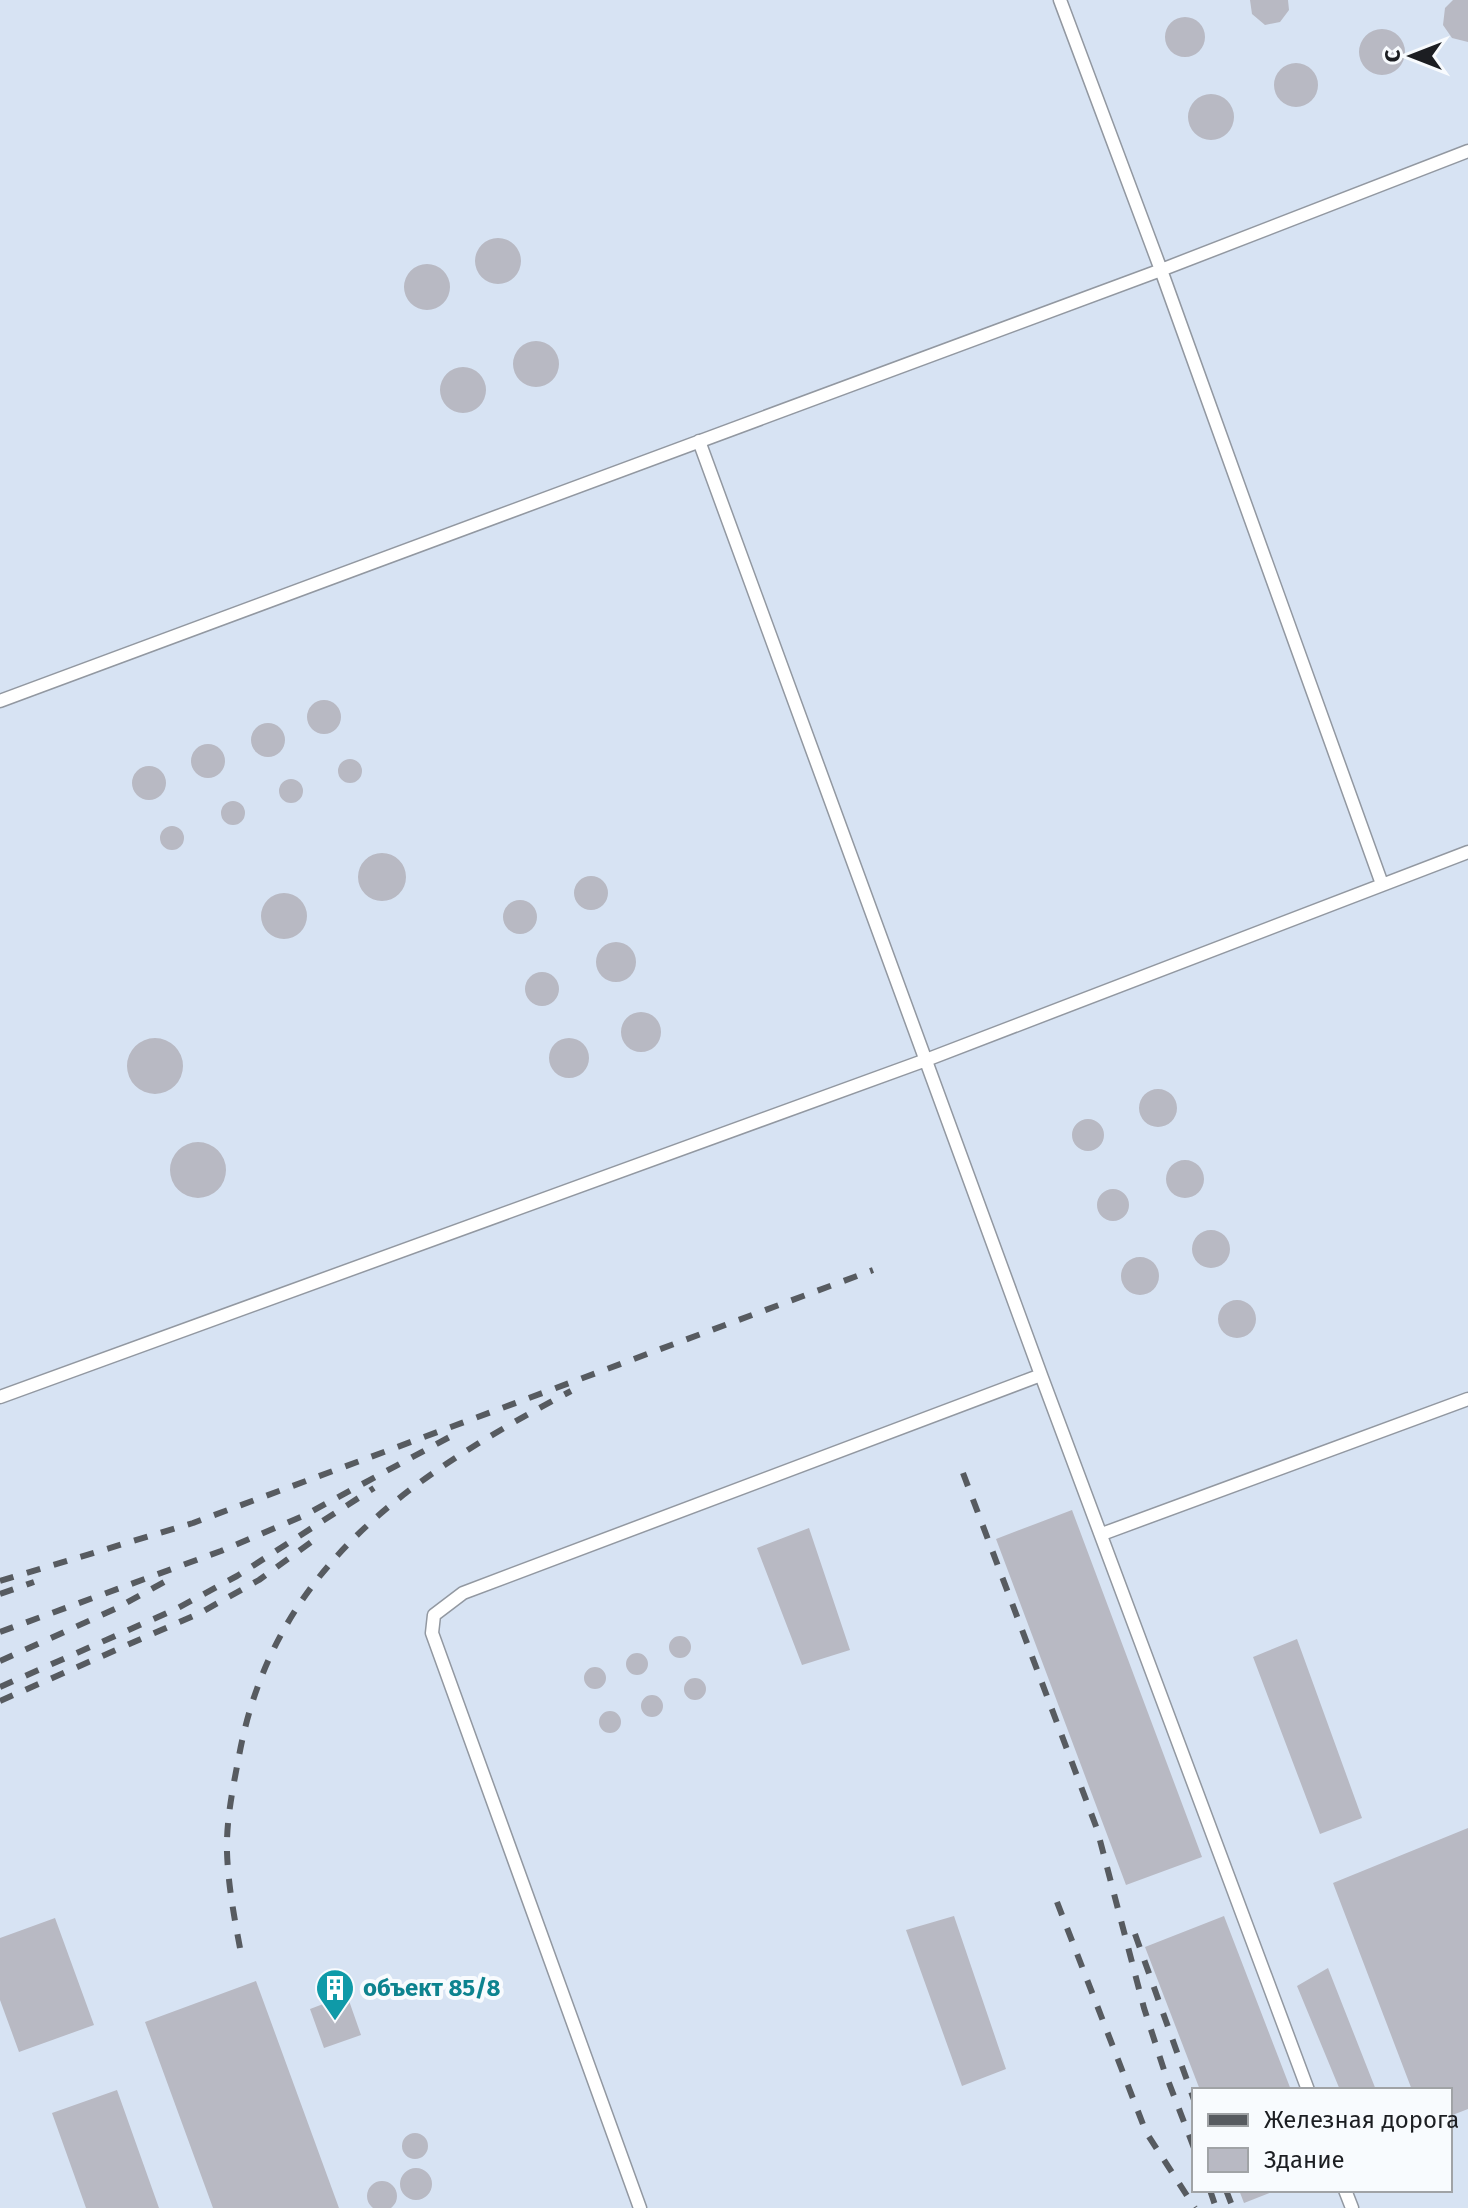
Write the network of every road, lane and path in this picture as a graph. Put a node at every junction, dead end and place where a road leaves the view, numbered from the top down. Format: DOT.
graph roads {
  1 [pos="1060,0"];
  2 [pos="1468,151"];
  3 [pos="1161,270"];
  4 [pos="699,441"];
  5 [pos="0,701"];
  6 [pos="1468,852"];
  7 [pos="1382,884"];
  8 [pos="926,1060"];
  9 [pos="1041,1375"];
  10 [pos="0,1397"];
  11 [pos="1468,1399"];
  12 [pos="1102,1534"];
  13 [pos="1307,2088"];
  14 [pos="640,2208"];
  1 -- 3 [label="lane"];
  2 -- 3 [label="lane"];
  3 -- 4 [label="lane"];
  3 -- 7 [label="lane"];
  4 -- 5 [label="lane"];
  4 -- 8 [label="lane"];
  6 -- 7 [label="lane"];
  7 -- 8 [label="lane"];
  8 -- 9 [label="lane"];
  8 -- 10 [label="lane"];
  9 -- 12 [label="lane"];
  9 -- 14 [label="lane"];
  11 -- 12 [label="lane"];
  12 -- 13 [label="lane"];
}
